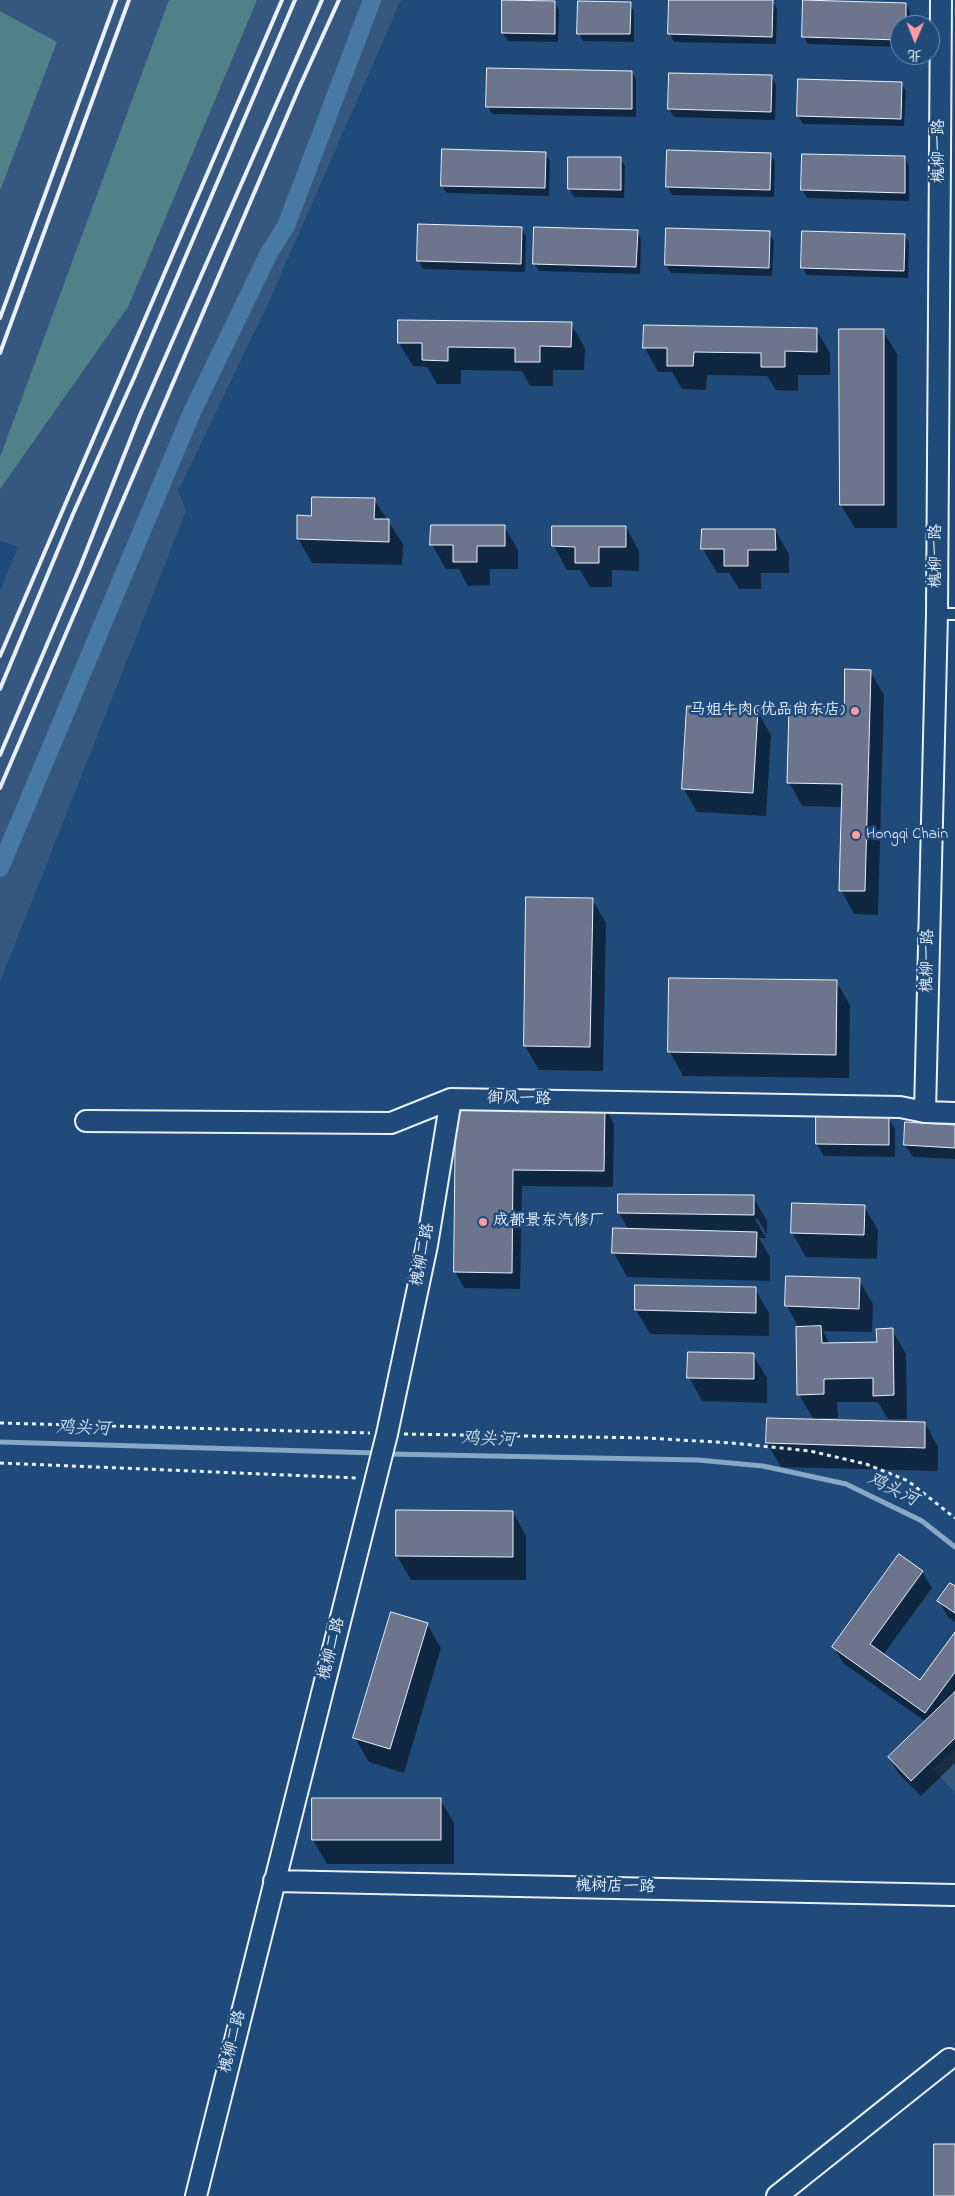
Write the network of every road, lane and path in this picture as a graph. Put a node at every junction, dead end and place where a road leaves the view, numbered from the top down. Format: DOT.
graph roads {
  1 [pos="941,0"];
  2 [pos="946,415"];
  3 [pos="946,614"];
  4 [pos="451,1099"];
  5 [pos="925,1112"];
  6 [pos="955,1113"];
  7 [pos="86,1121"];
  8 [pos="0,1423"];
  9 [pos="387,1434"];
  10 [pos="0,1463"];
  11 [pos="376,1478"];
  12 [pos="955,1518"];
  13 [pos="274,1881"];
  14 [pos="955,1895"];
  15 [pos="949,2059"];
  16 [pos="196,2196"];
  17 [pos="778,2196"];
  1 -- 2 [label="street, 槐柳一路"];
  2 -- 3 [label="street, 槐柳一路"];
  3 -- 5 [label="street, 槐柳一路"];
  4 -- 5 [label="street, 御风一路"];
  4 -- 7 [label="street, 御风一路"];
  4 -- 9 [label="street, 槐柳二路"];
  5 -- 6 [label="street, 御风一路"];
  8 -- 9 [label="path"];
  9 -- 11 [label="street, 槐柳二路"];
  9 -- 12 [label="path"];
  10 -- 11 [label="path"];
  11 -- 13 [label="street, 槐柳二路"];
  13 -- 14 [label="street, 槐树店一路"];
  13 -- 16 [label="street, 槐柳二路"];
  15 -- 17 [label="street"];
}
